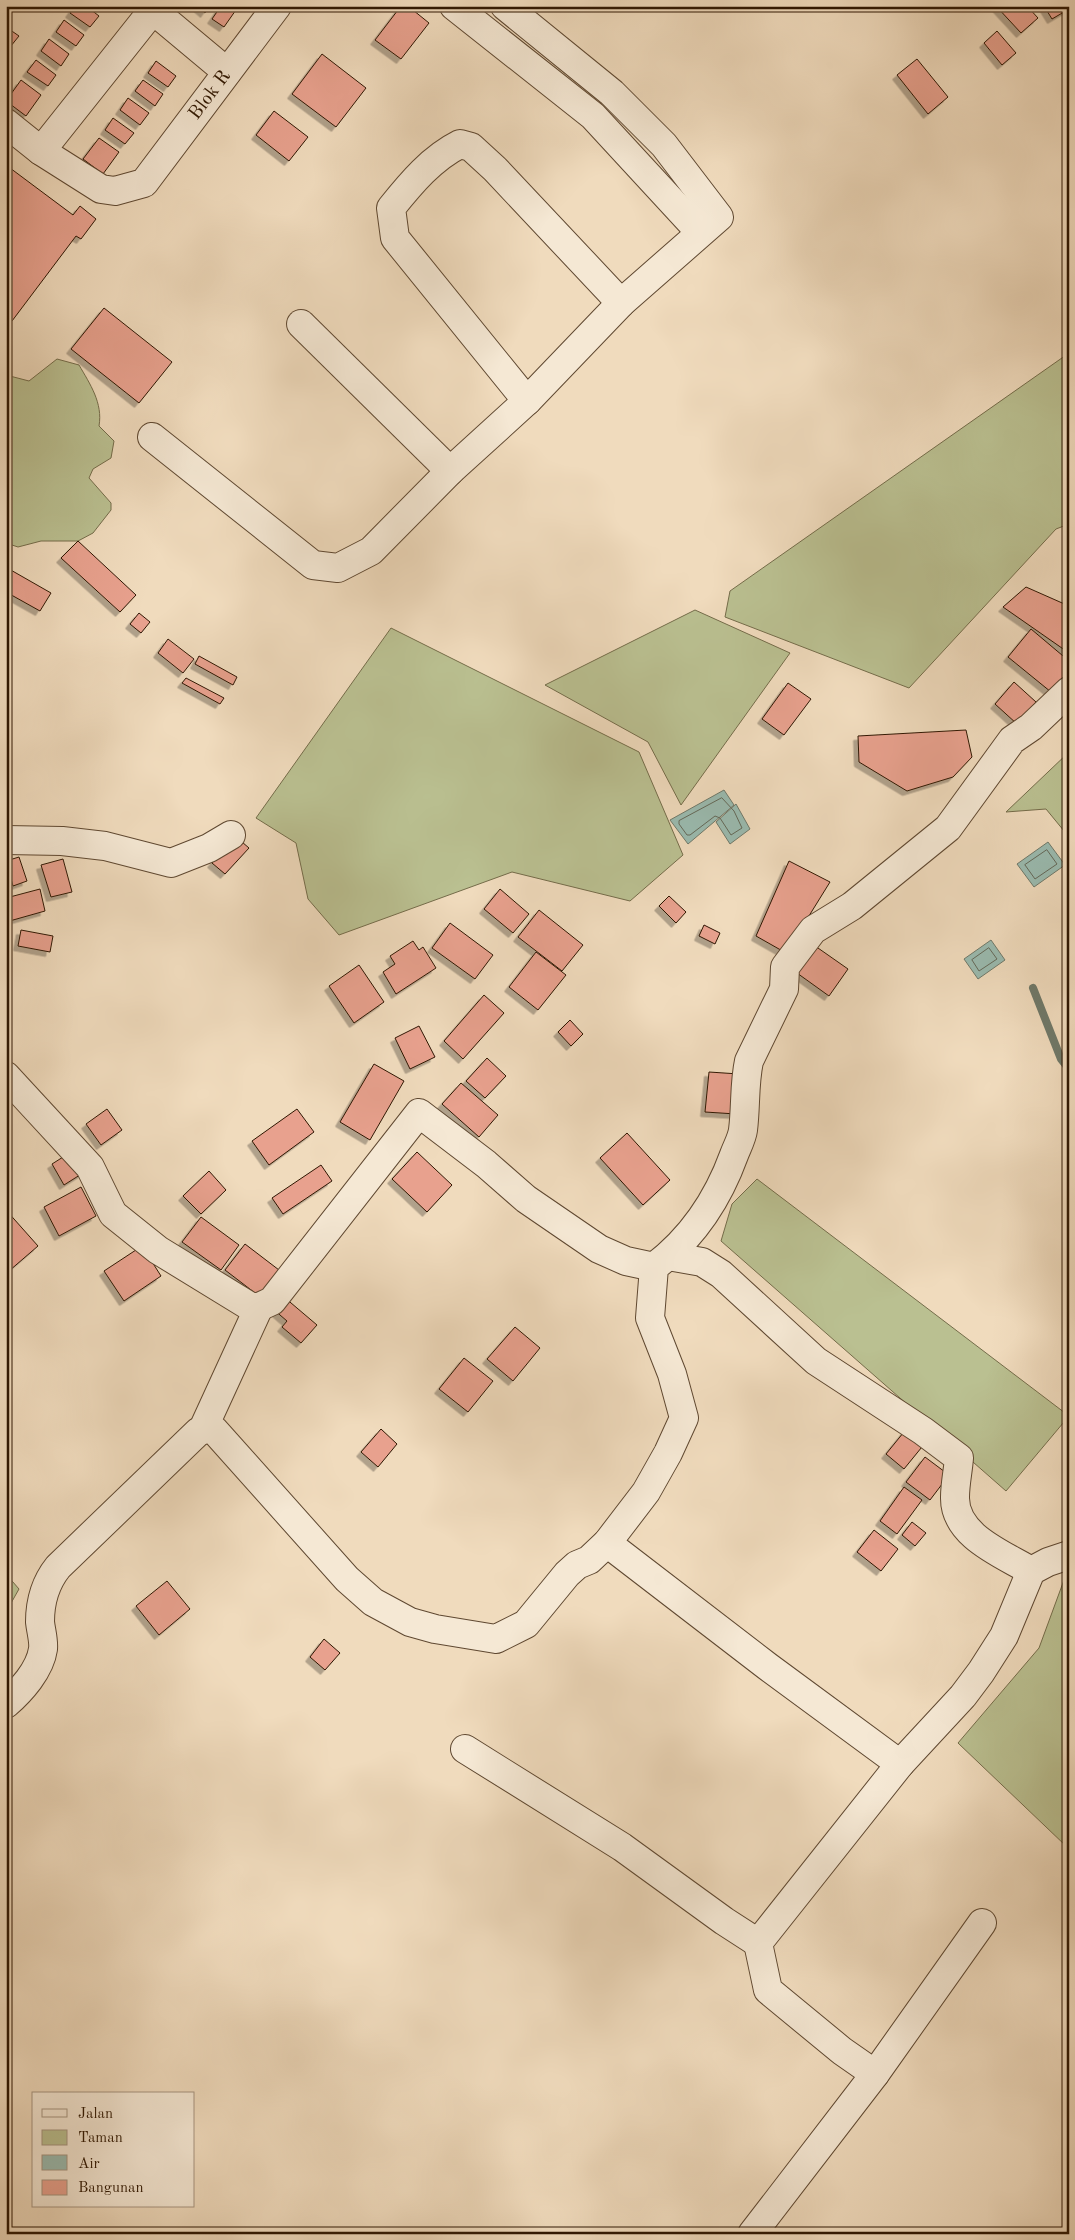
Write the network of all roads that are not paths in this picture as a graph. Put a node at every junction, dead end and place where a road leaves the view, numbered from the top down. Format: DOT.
graph roads {
  1 [pos="276,6"];
  2 [pos="454,6"];
  3 [pos="505,6"];
  4 [pos="150,8"];
  5 [pos="533,27"];
  6 [pos="512,52"];
  7 [pos="228,72"];
  8 [pos="6,123"];
  9 [pos="41,151"];
  10 [pos="700,232"];
  11 [pos="621,303"];
  12 [pos="301,324"];
  13 [pos="527,401"];
  14 [pos="152,437"];
  15 [pos="450,471"];
  16 [pos="1069,691"];
  17 [pos="231,835"];
  18 [pos="6,840"];
  19 [pos="6,1076"];
  20 [pos="661,1262"];
  21 [pos="259,1307"];
  22 [pos="204,1429"];
  23 [pos="607,1544"];
  24 [pos="1069,1555"];
  25 [pos="1031,1571"];
  26 [pos="6,1704"];
  27 [pos="465,1749"];
  28 [pos="900,1764"];
  29 [pos="982,1923"];
  30 [pos="758,1943"];
  31 [pos="875,2074"];
  32 [pos="752,2234"];
  1 -- 7 [label="street, Blok R"];
  2 -- 6 [label="street"];
  3 -- 5 [label="street"];
  4 -- 7 [label="street"];
  4 -- 9 [label="street"];
  5 -- 6 [label="street"];
  5 -- 10 [label="street"];
  6 -- 10 [label="street"];
  7 -- 9 [label="street, Blok R"];
  8 -- 9 [label="street"];
  10 -- 11 [label="street"];
  11 -- 13 [label="street"];
  11 -- 13 [label="street"];
  12 -- 15 [label="street"];
  13 -- 15 [label="street"];
  14 -- 15 [label="street"];
  16 -- 20 [label="street"];
  17 -- 18 [label="street"];
  19 -- 21 [label="street"];
  20 -- 21 [label="street"];
  20 -- 23 [label="street"];
  20 -- 25 [label="street"];
  21 -- 22 [label="street"];
  22 -- 23 [label="street"];
  22 -- 26 [label="street"];
  23 -- 28 [label="street"];
  24 -- 25 [label="street"];
  25 -- 28 [label="street"];
  27 -- 30 [label="street"];
  28 -- 30 [label="street"];
  29 -- 31 [label="street"];
  30 -- 31 [label="street"];
  31 -- 32 [label="street"];
}
